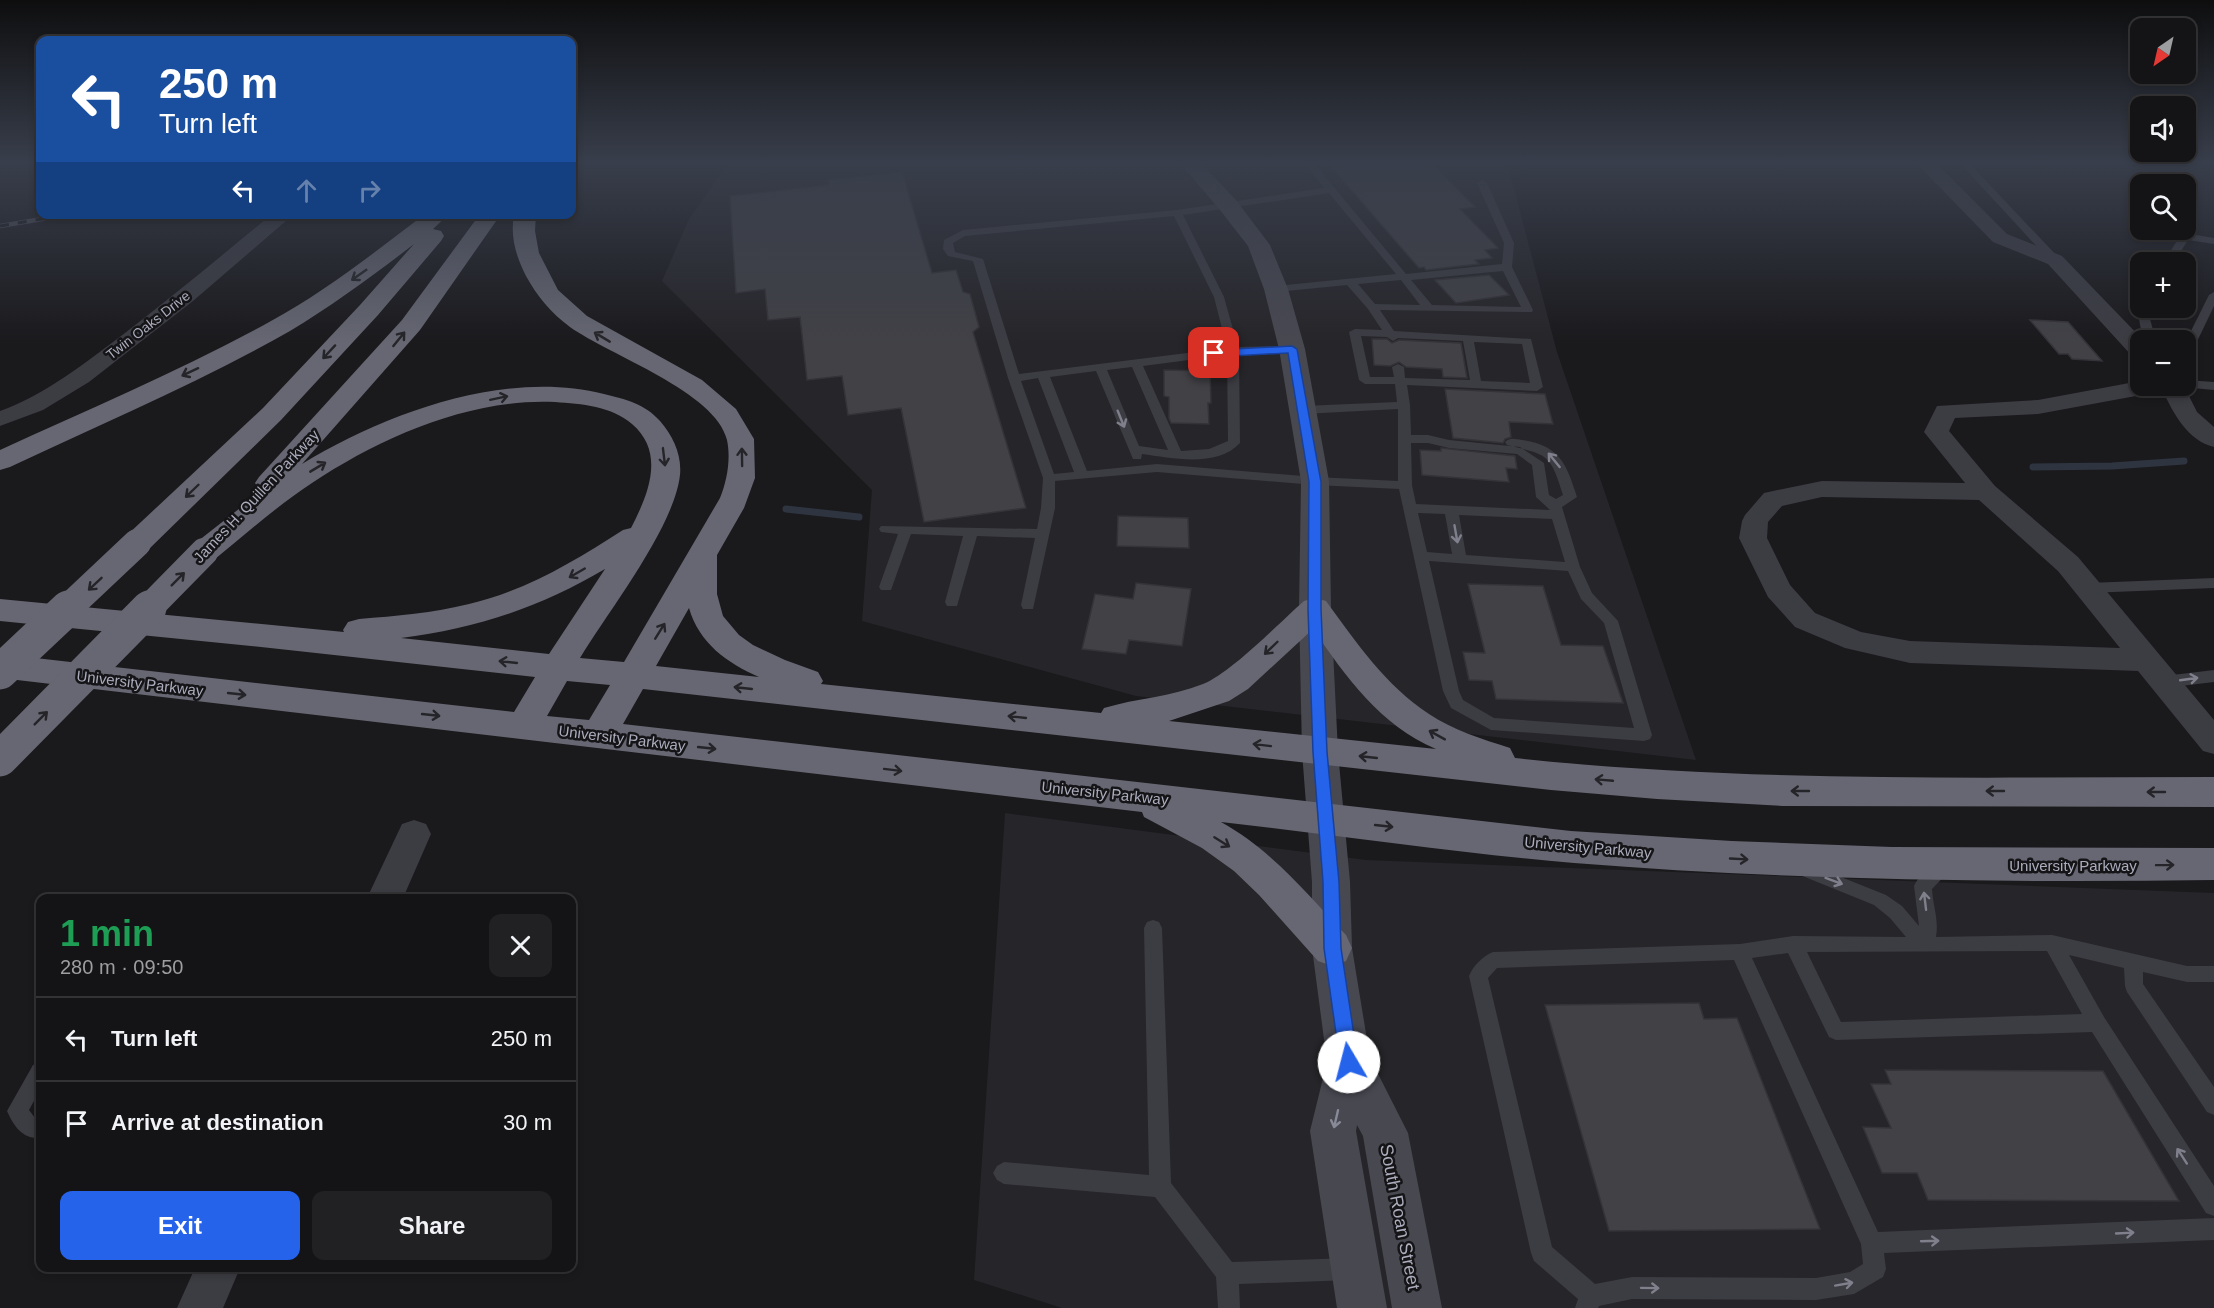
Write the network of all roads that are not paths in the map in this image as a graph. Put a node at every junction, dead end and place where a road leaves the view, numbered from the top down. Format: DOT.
graph roads {
  1 [pos="274,223"];
  2 [pos="427,223"];
  3 [pos="444,223"];
  4 [pos="484,223"];
  5 [pos="523,223"];
  6 [pos="1070,223"];
  7 [pos="1182,223"];
  8 [pos="1242,223"];
  9 [pos="1357,223"];
  10 [pos="1500,223"];
  11 [pos="1985,223"];
  12 [pos="2020,223"];
  13 [pos="2214,241"];
  14 [pos="2176,252"];
  15 [pos="2055,260"];
  16 [pos="1507,267"];
  17 [pos="1402,277"];
  18 [pos="1348,281"];
  19 [pos="1276,289"];
  20 [pos="2214,295"];
  21 [pos="1372,308"];
  22 [pos="1429,308"];
  23 [pos="2196,332"];
  24 [pos="1392,336"];
  25 [pos="1468,338"];
  26 [pos="2130,340"];
  27 [pos="1292,349"];
  28 [pos="1233,351"];
  29 [pos="1136,363"];
  30 [pos="1398,367"];
  31 [pos="1100,368"];
  32 [pos="1452,370"];
  33 [pos="1043,375"];
  34 [pos="1014,378"];
  35 [pos="1400,381"];
  36 [pos="1452,384"];
  37 [pos="1476,384"];
  38 [pos="2196,385"];
  39 [pos="2214,386"];
  40 [pos="2130,390"];
  41 [pos="2178,396"];
  42 [pos="2187,396"];
  43 [pos="1404,405"];
  44 [pos="1303,410"];
  45 [pos="2214,416"];
  46 [pos="0,419"];
  47 [pos="1404,439"];
  48 [pos="1428,439"];
  49 [pos="2214,440"];
  50 [pos="1134,449"];
  51 [pos="1176,454"];
  52 [pos="0,461"];
  53 [pos="1144,470"];
  54 [pos="1082,475"];
  55 [pos="1049,478"];
  56 [pos="1315,482"];
  57 [pos="1405,486"];
  58 [pos="1986,492"];
  59 [pos="1410,508"];
  60 [pos="1451,510"];
  61 [pos="1557,510"];
  62 [pos="886,529"];
  63 [pos="644,530"];
  64 [pos="906,530"];
  65 [pos="971,532"];
  66 [pos="1042,534"];
  67 [pos="204,552"];
  68 [pos="703,554"];
  69 [pos="1420,556"];
  70 [pos="1460,558"];
  71 [pos="1573,567"];
  72 [pos="2214,583"];
  73 [pos="886,587"];
  74 [pos="2088,588"];
  75 [pos="952,602"];
  76 [pos="1028,605"];
  77 [pos="0,609"];
  78 [pos="1315,609"];
  79 [pos="261,635"];
  80 [pos="2145,660"];
  81 [pos="0,666"];
  82 [pos="559,668"];
  83 [pos="0,672"];
  84 [pos="633,675"];
  85 [pos="2214,676"];
  86 [pos="2164,682"];
  87 [pos="864,701"];
  88 [pos="1075,723"];
  89 [pos="524,725"];
  90 [pos="598,736"];
  91 [pos="2214,742"];
  92 [pos="1320,752"];
  93 [pos="0,759"];
  94 [pos="1551,776"];
  95 [pos="2214,792"];
  96 [pos="1134,795"];
  97 [pos="1325,819"];
  98 [pos="414,834"];
  99 [pos="1779,861"];
  100 [pos="2214,864"];
  101 [pos="1945,866"];
  102 [pos="387,894"];
  103 [pos="1153,928"];
  104 [pos="2052,943"];
  105 [pos="1793,944"];
  106 [pos="1925,945"];
  107 [pos="1332,948"];
  108 [pos="1740,952"];
  109 [pos="2133,961"];
  110 [pos="2214,974"];
  111 [pos="2097,1023"];
  112 [pos="1349,1062"];
  113 [pos="36,1079"];
  114 [pos="2214,1105"];
  115 [pos="36,1128"];
  116 [pos="1004,1173"];
  117 [pos="1160,1187"];
  118 [pos="2214,1205"];
  119 [pos="2214,1228"];
  120 [pos="1872,1243"];
  121 [pos="216,1272"];
  122 [pos="1227,1273"];
  123 [pos="1359,1288"];
  124 [pos="1420,1297"];
  125 [pos="1589,1302"];
  126 [pos="200,1308"];
  127 [pos="1229,1308"];
  1 -- 46 [label="street, Twin Oaks Drive"];
  2 -- 52 [label="highway, one-way"];
  3 -- 83 [label="highway, one-way, bridge"];
  67 -- 4 [label="highway, James H. Quillen Parkway, one-way"];
  68 -- 5 [label="highway, one-way"];
  6 -- 34 [label="lane"];
  7 -- 28 [label="lane"];
  8 -- 19 [label="main road, South Roan Street"];
  9 -- 17 [label="lane"];
  10 -- 16 [label="lane"];
  11 -- 15 [label="street"];
  12 -- 15 [label="lane"];
  13 -- 14 [label="lane"];
  15 -- 26 [label="street"];
  16 -- 17 [label="lane"];
  16 -- 22 [label="lane"];
  17 -- 18 [label="lane"];
  17 -- 22 [label="lane"];
  18 -- 19 [label="lane"];
  18 -- 21 [label="lane"];
  19 -- 27 [label="main road, South Roan Street"];
  20 -- 23 [label="lane"];
  21 -- 22 [label="lane"];
  21 -- 24 [label="lane"];
  24 -- 25 [label="lane"];
  24 -- 35 [label="lane"];
  25 -- 37 [label="lane"];
  25 -- 37 [label="lane"];
  27 -- 28 [label="lane"];
  27 -- 44 [label="main road, South Roan Street"];
  28 -- 29 [label="lane"];
  28 -- 51 [label="lane"];
  29 -- 31 [label="lane"];
  29 -- 51 [label="lane"];
  30 -- 35 [label="lane"];
  31 -- 33 [label="lane"];
  31 -- 50 [label="lane, one-way"];
  32 -- 36 [label="lane"];
  33 -- 34 [label="lane"];
  33 -- 54 [label="lane"];
  34 -- 55 [label="lane"];
  35 -- 36 [label="lane"];
  35 -- 43 [label="lane"];
  36 -- 37 [label="lane"];
  38 -- 39 [label="lane"];
  40 -- 58 [label="street"];
  41 -- 49 [label="street"];
  42 -- 45 [label="street"];
  43 -- 44 [label="lane"];
  43 -- 47 [label="lane"];
  44 -- 56 [label="main road, South Roan Street"];
  47 -- 48 [label="lane"];
  47 -- 57 [label="lane"];
  48 -- 61 [label="lane"];
  61 -- 48 [label="lane, one-way"];
  50 -- 51 [label="lane"];
  50 -- 53 [label="lane"];
  53 -- 54 [label="lane"];
  53 -- 56 [label="lane"];
  54 -- 55 [label="lane"];
  55 -- 66 [label="lane"];
  56 -- 57 [label="lane"];
  56 -- 78 [label="main road, South Roan Street"];
  57 -- 59 [label="lane"];
  58 -- 74 [label="street"];
  58 -- 80 [label="street"];
  59 -- 60 [label="lane"];
  59 -- 69 [label="lane"];
  60 -- 61 [label="lane"];
  60 -- 70 [label="lane, one-way"];
  61 -- 71 [label="lane"];
  62 -- 64 [label="lane"];
  67 -- 63 [label="highway, one-way"];
  63 -- 79 [label="highway, one-way"];
  63 -- 82 [label="highway"];
  64 -- 65 [label="lane"];
  64 -- 73 [label="lane"];
  65 -- 66 [label="lane"];
  65 -- 75 [label="lane"];
  66 -- 76 [label="lane"];
  93 -- 67 [label="highway, James H. Quillen Parkway, one-way, bridge"];
  84 -- 68 [label="highway, one-way"];
  68 -- 87 [label="highway"];
  69 -- 70 [label="lane"];
  69 -- 71 [label="lane"];
  70 -- 71 [label="lane"];
  72 -- 74 [label="lane"];
  74 -- 80 [label="street"];
  77 -- 79 [label="highway"];
  78 -- 88 [label="highway, one-way"];
  78 -- 92 [label="main road, South Roan Street"];
  94 -- 78 [label="highway, one-way"];
  82 -- 79 [label="highway, one-way"];
  80 -- 86 [label="street"];
  81 -- 89 [label="highway, University Parkway, one-way"];
  82 -- 84 [label="highway"];
  82 -- 89 [label="highway"];
  87 -- 84 [label="highway, one-way"];
  84 -- 90 [label="highway"];
  86 -- 85 [label="lane, one-way"];
  86 -- 91 [label="street"];
  88 -- 87 [label="highway, one-way"];
  92 -- 88 [label="highway, one-way"];
  89 -- 90 [label="highway, University Parkway"];
  90 -- 96 [label="highway, University Parkway, one-way"];
  94 -- 92 [label="highway, one-way"];
  92 -- 97 [label="main road, South Roan Street"];
  95 -- 94 [label="highway, one-way"];
  96 -- 97 [label="highway, University Parkway"];
  96 -- 107 [label="highway, one-way"];
  97 -- 99 [label="highway, University Parkway, one-way"];
  97 -- 107 [label="main road, South Roan Street"];
  98 -- 102 [label="street"];
  99 -- 101 [label="highway, University Parkway"];
  99 -- 106 [label="lane, one-way"];
  101 -- 100 [label="highway, University Parkway, one-way"];
  106 -- 101 [label="lane, one-way"];
  103 -- 117 [label="lane"];
  104 -- 106 [label="lane"];
  104 -- 109 [label="lane"];
  104 -- 111 [label="lane"];
  105 -- 106 [label="lane"];
  105 -- 108 [label="lane"];
  105 -- 111 [label="lane"];
  107 -- 112 [label="main road, South Roan Street"];
  108 -- 120 [label="lane"];
  108 -- 125 [label="lane"];
  109 -- 110 [label="lane"];
  109 -- 114 [label="lane"];
  118 -- 111 [label="lane, one-way"];
  112 -- 123 [label="main road, South Roan Street, one-way"];
  112 -- 124 [label="main road, South Roan Street"];
  113 -- 115 [label="lane"];
  116 -- 117 [label="lane"];
  117 -- 122 [label="lane"];
  120 -- 119 [label="lane, one-way"];
  125 -- 120 [label="lane, one-way"];
  121 -- 126 [label="street"];
  122 -- 123 [label="lane"];
  122 -- 127 [label="lane"];
}
